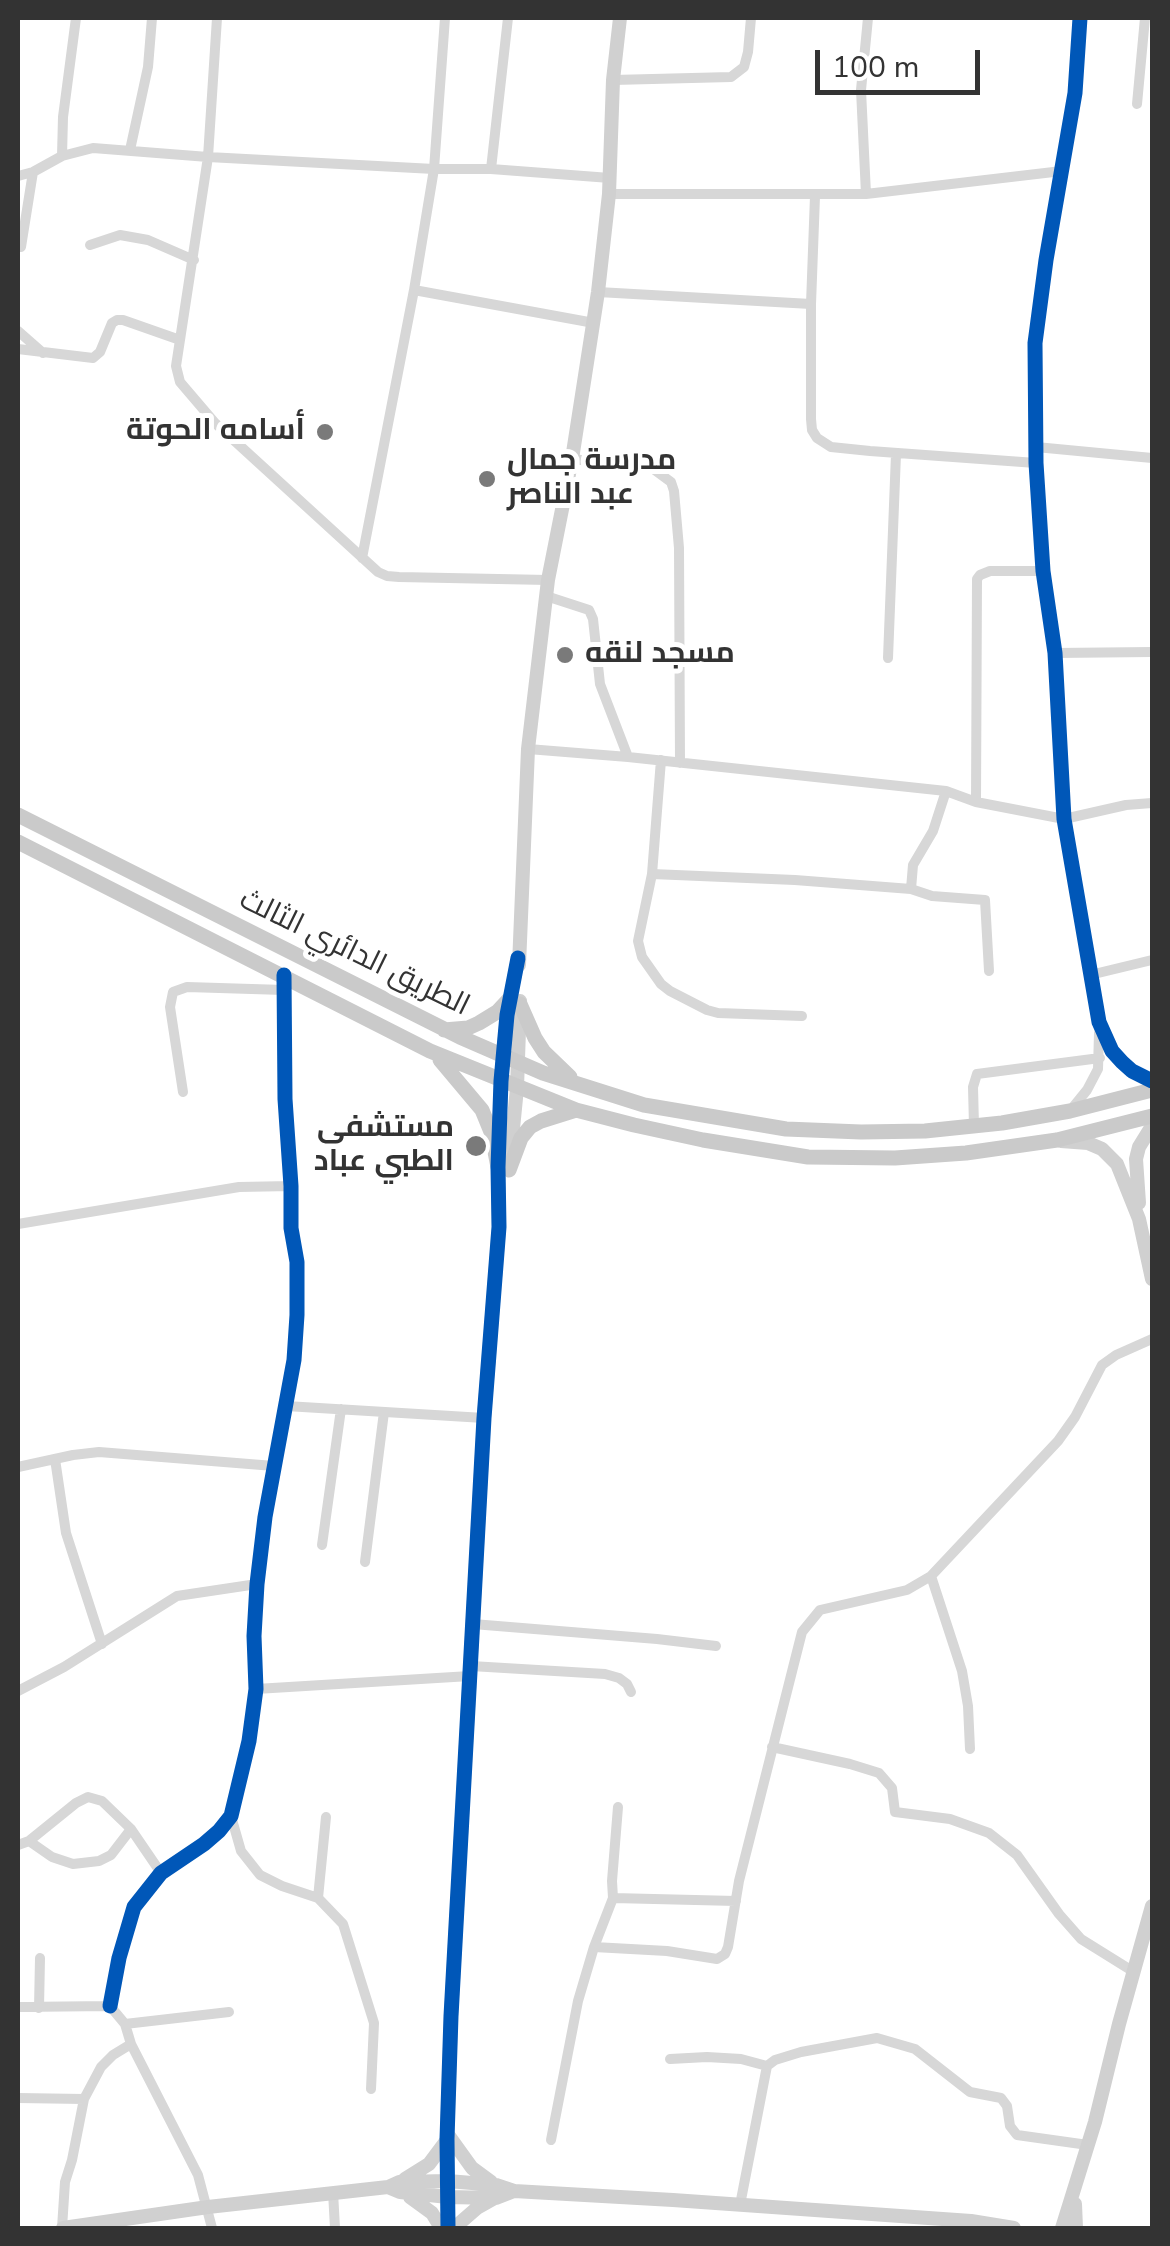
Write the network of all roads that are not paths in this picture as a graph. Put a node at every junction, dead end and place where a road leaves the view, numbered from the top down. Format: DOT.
graph roads {
  1 [pos="76,18"];
  2 [pos="152,18"];
  3 [pos="217,18"];
  4 [pos="445,18"];
  5 [pos="508,18"];
  6 [pos="620,18"];
  7 [pos="751,18"];
  8 [pos="868,18"];
  9 [pos="1080,18"];
  10 [pos="1145,18"];
  11 [pos="1147,60"];
  12 [pos="613,80"];
  13 [pos="1138,104"];
  14 [pos="130,150"];
  15 [pos="62,156"];
  16 [pos="208,158"];
  17 [pos="491,169"];
  18 [pos="434,170"];
  19 [pos="1062,170"];
  20 [pos="33,172"];
  21 [pos="18,176"];
  22 [pos="610,178"];
  23 [pos="609,194"];
  24 [pos="866,194"];
  25 [pos="815,196"];
  26 [pos="90,245"];
  27 [pos="22,247"];
  28 [pos="194,260"];
  29 [pos="414,290"];
  30 [pos="598,292"];
  31 [pos="811,304"];
  32 [pos="594,324"];
  33 [pos="18,331"];
  34 [pos="180,340"];
  35 [pos="18,349"];
  36 [pos="44,353"];
  37 [pos="1036,448"];
  38 [pos="896,454"];
  39 [pos="1152,458"];
  40 [pos="572,459"];
  41 [pos="1036,462"];
  42 [pos="362,558"];
  43 [pos="1043,571"];
  44 [pos="547,588"];
  45 [pos="1152,652"];
  46 [pos="1055,653"];
  47 [pos="888,658"];
  48 [pos="528,749"];
  49 [pos="628,757"];
  50 [pos="662,760"];
  51 [pos="680,763"];
  52 [pos="946,791"];
  53 [pos="976,802"];
  54 [pos="1152,803"];
  55 [pos="18,816"];
  56 [pos="1064,820"];
  57 [pos="18,842"];
  58 [pos="44,855"];
  59 [pos="18,856"];
  60 [pos="652,874"];
  61 [pos="910,889"];
  62 [pos="1152,960"];
  63 [pos="988,971"];
  64 [pos="1090,975"];
  65 [pos="284,982"];
  66 [pos="515,1001"];
  67 [pos="802,1016"];
  68 [pos="1099,1022"];
  69 [pos="444,1030"];
  70 [pos="430,1050"];
  71 [pos="1100,1058"];
  72 [pos="511,1060"];
  73 [pos="1152,1080"];
  74 [pos="509,1084"];
  75 [pos="581,1086"];
  76 [pos="1152,1090"];
  77 [pos="183,1092"];
  78 [pos="576,1110"];
  79 [pos="1070,1111"];
  80 [pos="1152,1116"];
  81 [pos="974,1126"];
  82 [pos="1152,1126"];
  83 [pos="1057,1140"];
  84 [pos="503,1169"];
  85 [pos="291,1186"];
  86 [pos="1140,1219"];
  87 [pos="18,1224"];
  88 [pos="1152,1279"];
  89 [pos="1152,1339"];
  90 [pos="286,1406"];
  91 [pos="341,1409"];
  92 [pos="384,1412"];
  93 [pos="484,1418"];
  94 [pos="56,1459"];
  95 [pos="274,1466"];
  96 [pos="18,1467"];
  97 [pos="322,1545"];
  98 [pos="364,1562"];
  99 [pos="931,1576"];
  100 [pos="256,1584"];
  101 [pos="473,1624"];
  102 [pos="102,1644"];
  103 [pos="716,1646"];
  104 [pos="470,1671"];
  105 [pos="256,1689"];
  106 [pos="18,1690"];
  107 [pos="631,1692"];
  108 [pos="772,1747"];
  109 [pos="970,1749"];
  110 [pos="618,1807"];
  111 [pos="231,1816"];
  112 [pos="326,1818"];
  113 [pos="131,1829"];
  114 [pos="23,1843"];
  115 [pos="160,1873"];
  116 [pos="318,1898"];
  117 [pos="613,1898"];
  118 [pos="736,1901"];
  119 [pos="1152,1906"];
  120 [pos="594,1947"];
  121 [pos="40,1958"];
  122 [pos="1134,1972"];
  123 [pos="110,2006"];
  124 [pos="18,2007"];
  125 [pos="40,2008"];
  126 [pos="229,2012"];
  127 [pos="126,2024"];
  128 [pos="131,2044"];
  129 [pos="670,2058"];
  130 [pos="767,2066"];
  131 [pos="371,2089"];
  132 [pos="18,2098"];
  133 [pos="84,2099"];
  134 [pos="447,2136"];
  135 [pos="551,2140"];
  136 [pos="1088,2145"];
  137 [pos="448,2181"];
  138 [pos="396,2187"];
  139 [pos="333,2192"];
  140 [pos="496,2192"];
  141 [pos="1074,2193"];
  142 [pos="448,2197"];
  143 [pos="740,2205"];
  144 [pos="208,2207"];
  145 [pos="971,2221"];
  146 [pos="62,2228"];
  147 [pos="212,2228"];
  148 [pos="335,2228"];
  149 [pos="448,2228"];
  150 [pos="992,2228"];
  151 [pos="1014,2228"];
  152 [pos="1062,2228"];
  153 [pos="1076,2228"];
  1 -- 15 [label="street"];
  2 -- 14 [label="street"];
  3 -- 16 [label="street"];
  4 -- 18 [label="street"];
  5 -- 17 [label="street"];
  6 -- 12 [label="street"];
  7 -- 12 [label="street"];
  8 -- 24 [label="street"];
  9 -- 19 [label="street"];
  10 -- 11 [label="street"];
  11 -- 13 [label="street"];
  12 -- 22 [label="street"];
  14 -- 15 [label="street"];
  14 -- 16 [label="street"];
  15 -- 20 [label="street"];
  16 -- 18 [label="street"];
  16 -- 28 [label="street"];
  17 -- 18 [label="street"];
  17 -- 22 [label="street"];
  18 -- 29 [label="street"];
  19 -- 24 [label="street"];
  19 -- 37 [label="street"];
  20 -- 21 [label="street"];
  20 -- 27 [label="street"];
  22 -- 23 [label="street"];
  23 -- 25 [label="street"];
  23 -- 30 [label="street"];
  24 -- 25 [label="street"];
  25 -- 31 [label="street"];
  26 -- 28 [label="street"];
  28 -- 34 [label="street"];
  29 -- 32 [label="street"];
  29 -- 42 [label="street"];
  30 -- 31 [label="street"];
  30 -- 32 [label="street"];
  31 -- 38 [label="street"];
  32 -- 40 [label="street"];
  33 -- 36 [label="street"];
  34 -- 36 [label="street"];
  34 -- 42 [label="street"];
  35 -- 36 [label="street"];
  37 -- 39 [label="street"];
  37 -- 41 [label="street"];
  38 -- 41 [label="street"];
  38 -- 47 [label="street"];
  40 -- 44 [label="street"];
  40 -- 51 [label="street"];
  41 -- 43 [label="street"];
  42 -- 44 [label="street"];
  43 -- 46 [label="street"];
  43 -- 53 [label="street"];
  44 -- 48 [label="street"];
  44 -- 49 [label="street"];
  45 -- 46 [label="street"];
  46 -- 56 [label="street"];
  48 -- 49 [label="street"];
  48 -- 66 [label="street"];
  49 -- 50 [label="street"];
  50 -- 51 [label="street"];
  50 -- 60 [label="street"];
  51 -- 52 [label="street"];
  52 -- 53 [label="street"];
  52 -- 61 [label="street"];
  53 -- 56 [label="street"];
  54 -- 56 [label="street"];
  55 -- 69 [label="main road, الطريق الدائري الثالث"];
  56 -- 64 [label="street"];
  57 -- 58 [label="main road, الطريق الدائري الثالث"];
  58 -- 59 [label="main road"];
  58 -- 65 [label="main road, الطريق الدائري الثالث"];
  60 -- 61 [label="street"];
  60 -- 67 [label="street"];
  61 -- 63 [label="street"];
  62 -- 64 [label="street"];
  64 -- 68 [label="street"];
  65 -- 70 [label="main road, الطريق الدائري الثالث"];
  65 -- 77 [label="street"];
  65 -- 85 [label="street"];
  66 -- 69 [label="main road"];
  66 -- 72 [label="street"];
  66 -- 75 [label="main road"];
  68 -- 71 [label="street"];
  68 -- 73 [label="street"];
  69 -- 72 [label="main road, الطريق الدائري الثالث"];
  70 -- 74 [label="main road, الطريق الدائري الثالث"];
  70 -- 84 [label="main road"];
  71 -- 79 [label="street"];
  71 -- 81 [label="street"];
  72 -- 74 [label="street"];
  72 -- 75 [label="main road, الطريق الدائري الثالث"];
  74 -- 78 [label="main road, الطريق الدائري الثالث"];
  74 -- 84 [label="street"];
  75 -- 81 [label="main road, الطريق الدائري الثالث"];
  76 -- 79 [label="main road, الطريق الدائري الثالث"];
  78 -- 83 [label="main road, الطريق الدائري الثالث"];
  78 -- 84 [label="main road"];
  79 -- 81 [label="main road, الطريق الدائري الثالث"];
  80 -- 83 [label="main road, الطريق الدائري الثالث"];
  82 -- 86 [label="street"];
  83 -- 86 [label="street"];
  84 -- 93 [label="street"];
  85 -- 87 [label="street"];
  85 -- 90 [label="street"];
  86 -- 88 [label="street"];
  89 -- 99 [label="street"];
  90 -- 91 [label="street"];
  90 -- 95 [label="street"];
  91 -- 92 [label="street"];
  91 -- 97 [label="street"];
  92 -- 93 [label="street"];
  92 -- 98 [label="street"];
  93 -- 101 [label="street"];
  94 -- 95 [label="street"];
  94 -- 96 [label="street"];
  94 -- 102 [label="street"];
  95 -- 100 [label="street"];
  99 -- 108 [label="street"];
  99 -- 109 [label="street"];
  100 -- 102 [label="street"];
  100 -- 105 [label="street"];
  101 -- 103 [label="street"];
  101 -- 104 [label="street"];
  102 -- 106 [label="street"];
  104 -- 105 [label="street"];
  104 -- 107 [label="street"];
  104 -- 134 [label="street"];
  105 -- 111 [label="street"];
  108 -- 118 [label="street"];
  108 -- 122 [label="street"];
  110 -- 117 [label="street"];
  111 -- 115 [label="street"];
  111 -- 116 [label="street"];
  112 -- 116 [label="street"];
  113 -- 114 [label="street"];
  113 -- 114 [label="street"];
  113 -- 115 [label="street"];
  115 -- 123 [label="street"];
  116 -- 131 [label="street"];
  117 -- 118 [label="street"];
  117 -- 120 [label="street"];
  118 -- 120 [label="street"];
  119 -- 122 [label="street"];
  120 -- 135 [label="street"];
  121 -- 125 [label="street"];
  122 -- 136 [label="street"];
  123 -- 125 [label="street"];
  123 -- 127 [label="street"];
  124 -- 125 [label="street"];
  126 -- 127 [label="street"];
  127 -- 128 [label="street"];
  128 -- 133 [label="street"];
  128 -- 144 [label="street"];
  129 -- 130 [label="street"];
  130 -- 136 [label="street"];
  130 -- 143 [label="street"];
  132 -- 133 [label="street"];
  133 -- 146 [label="street"];
  134 -- 137 [label="street"];
  134 -- 138 [label="street"];
  134 -- 140 [label="street"];
  136 -- 141 [label="street"];
  137 -- 138 [label="street"];
  137 -- 140 [label="street"];
  137 -- 142 [label="street"];
  138 -- 139 [label="street"];
  138 -- 142 [label="street"];
  138 -- 149 [label="street"];
  139 -- 144 [label="street"];
  139 -- 148 [label="street"];
  140 -- 142 [label="street"];
  140 -- 143 [label="street"];
  140 -- 149 [label="street"];
  141 -- 152 [label="street"];
  141 -- 153 [label="street"];
  142 -- 149 [label="street"];
  143 -- 145 [label="street"];
  144 -- 146 [label="street"];
  144 -- 147 [label="street"];
  145 -- 150 [label="street"];
  145 -- 151 [label="street"];
}
